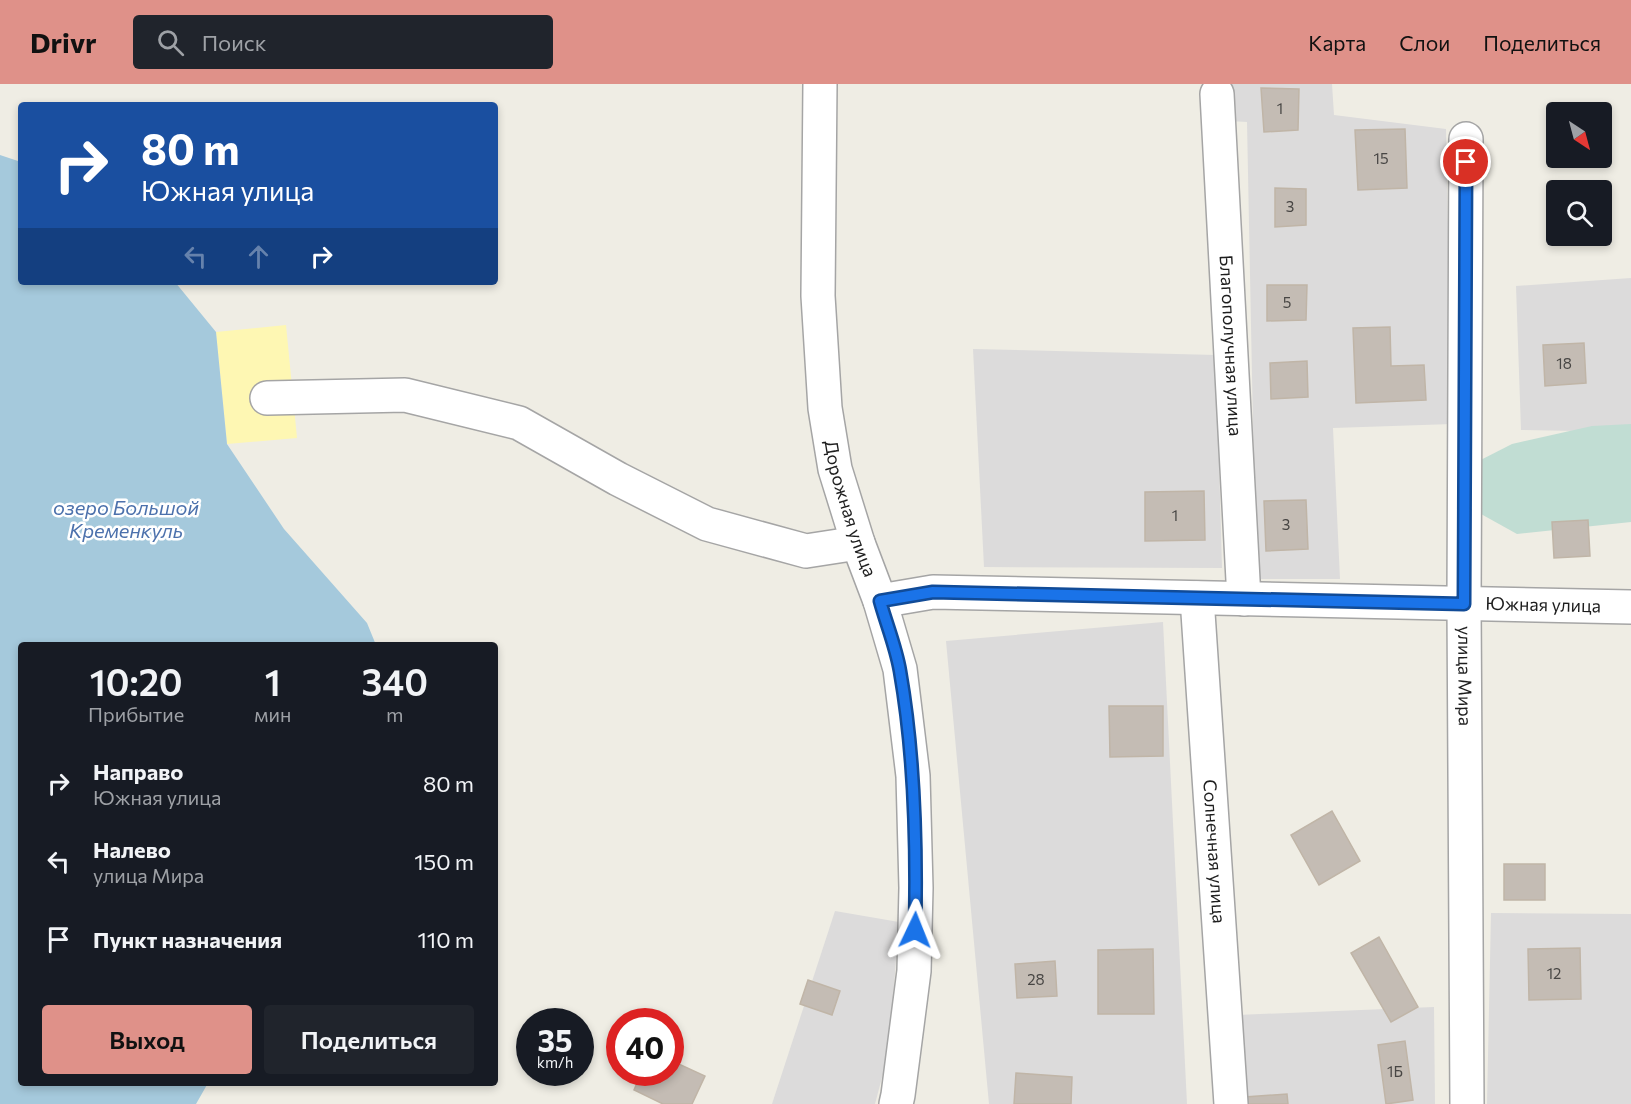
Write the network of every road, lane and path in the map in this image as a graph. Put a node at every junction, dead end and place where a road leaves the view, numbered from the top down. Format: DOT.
graph roads {
  1 [pos="820,84"];
  2 [pos="1217,94"];
  3 [pos="1466,139"];
  4 [pos="267,398"];
  5 [pos="858,543"];
  6 [pos="1197,598"];
  7 [pos="1244,599"];
  8 [pos="880,601"];
  9 [pos="1464,604"];
  10 [pos="1631,607"];
  11 [pos="896,1104"];
  12 [pos="1231,1104"];
  13 [pos="1467,1104"];
  1 -- 5 [label="street, Дорожная улица"];
  2 -- 7 [label="street, Благополучная улица"];
  3 -- 9 [label="street, улица Мира"];
  4 -- 5 [label="street"];
  5 -- 8 [label="street, Дорожная улица"];
  6 -- 7 [label="street, Южная улица"];
  6 -- 8 [label="street, Южная улица"];
  6 -- 12 [label="street, Солнечная улица"];
  7 -- 9 [label="street, Южная улица"];
  8 -- 11 [label="street, Дорожная улица"];
  9 -- 10 [label="street, Южная улица"];
  9 -- 13 [label="street, улица Мира"];
}
